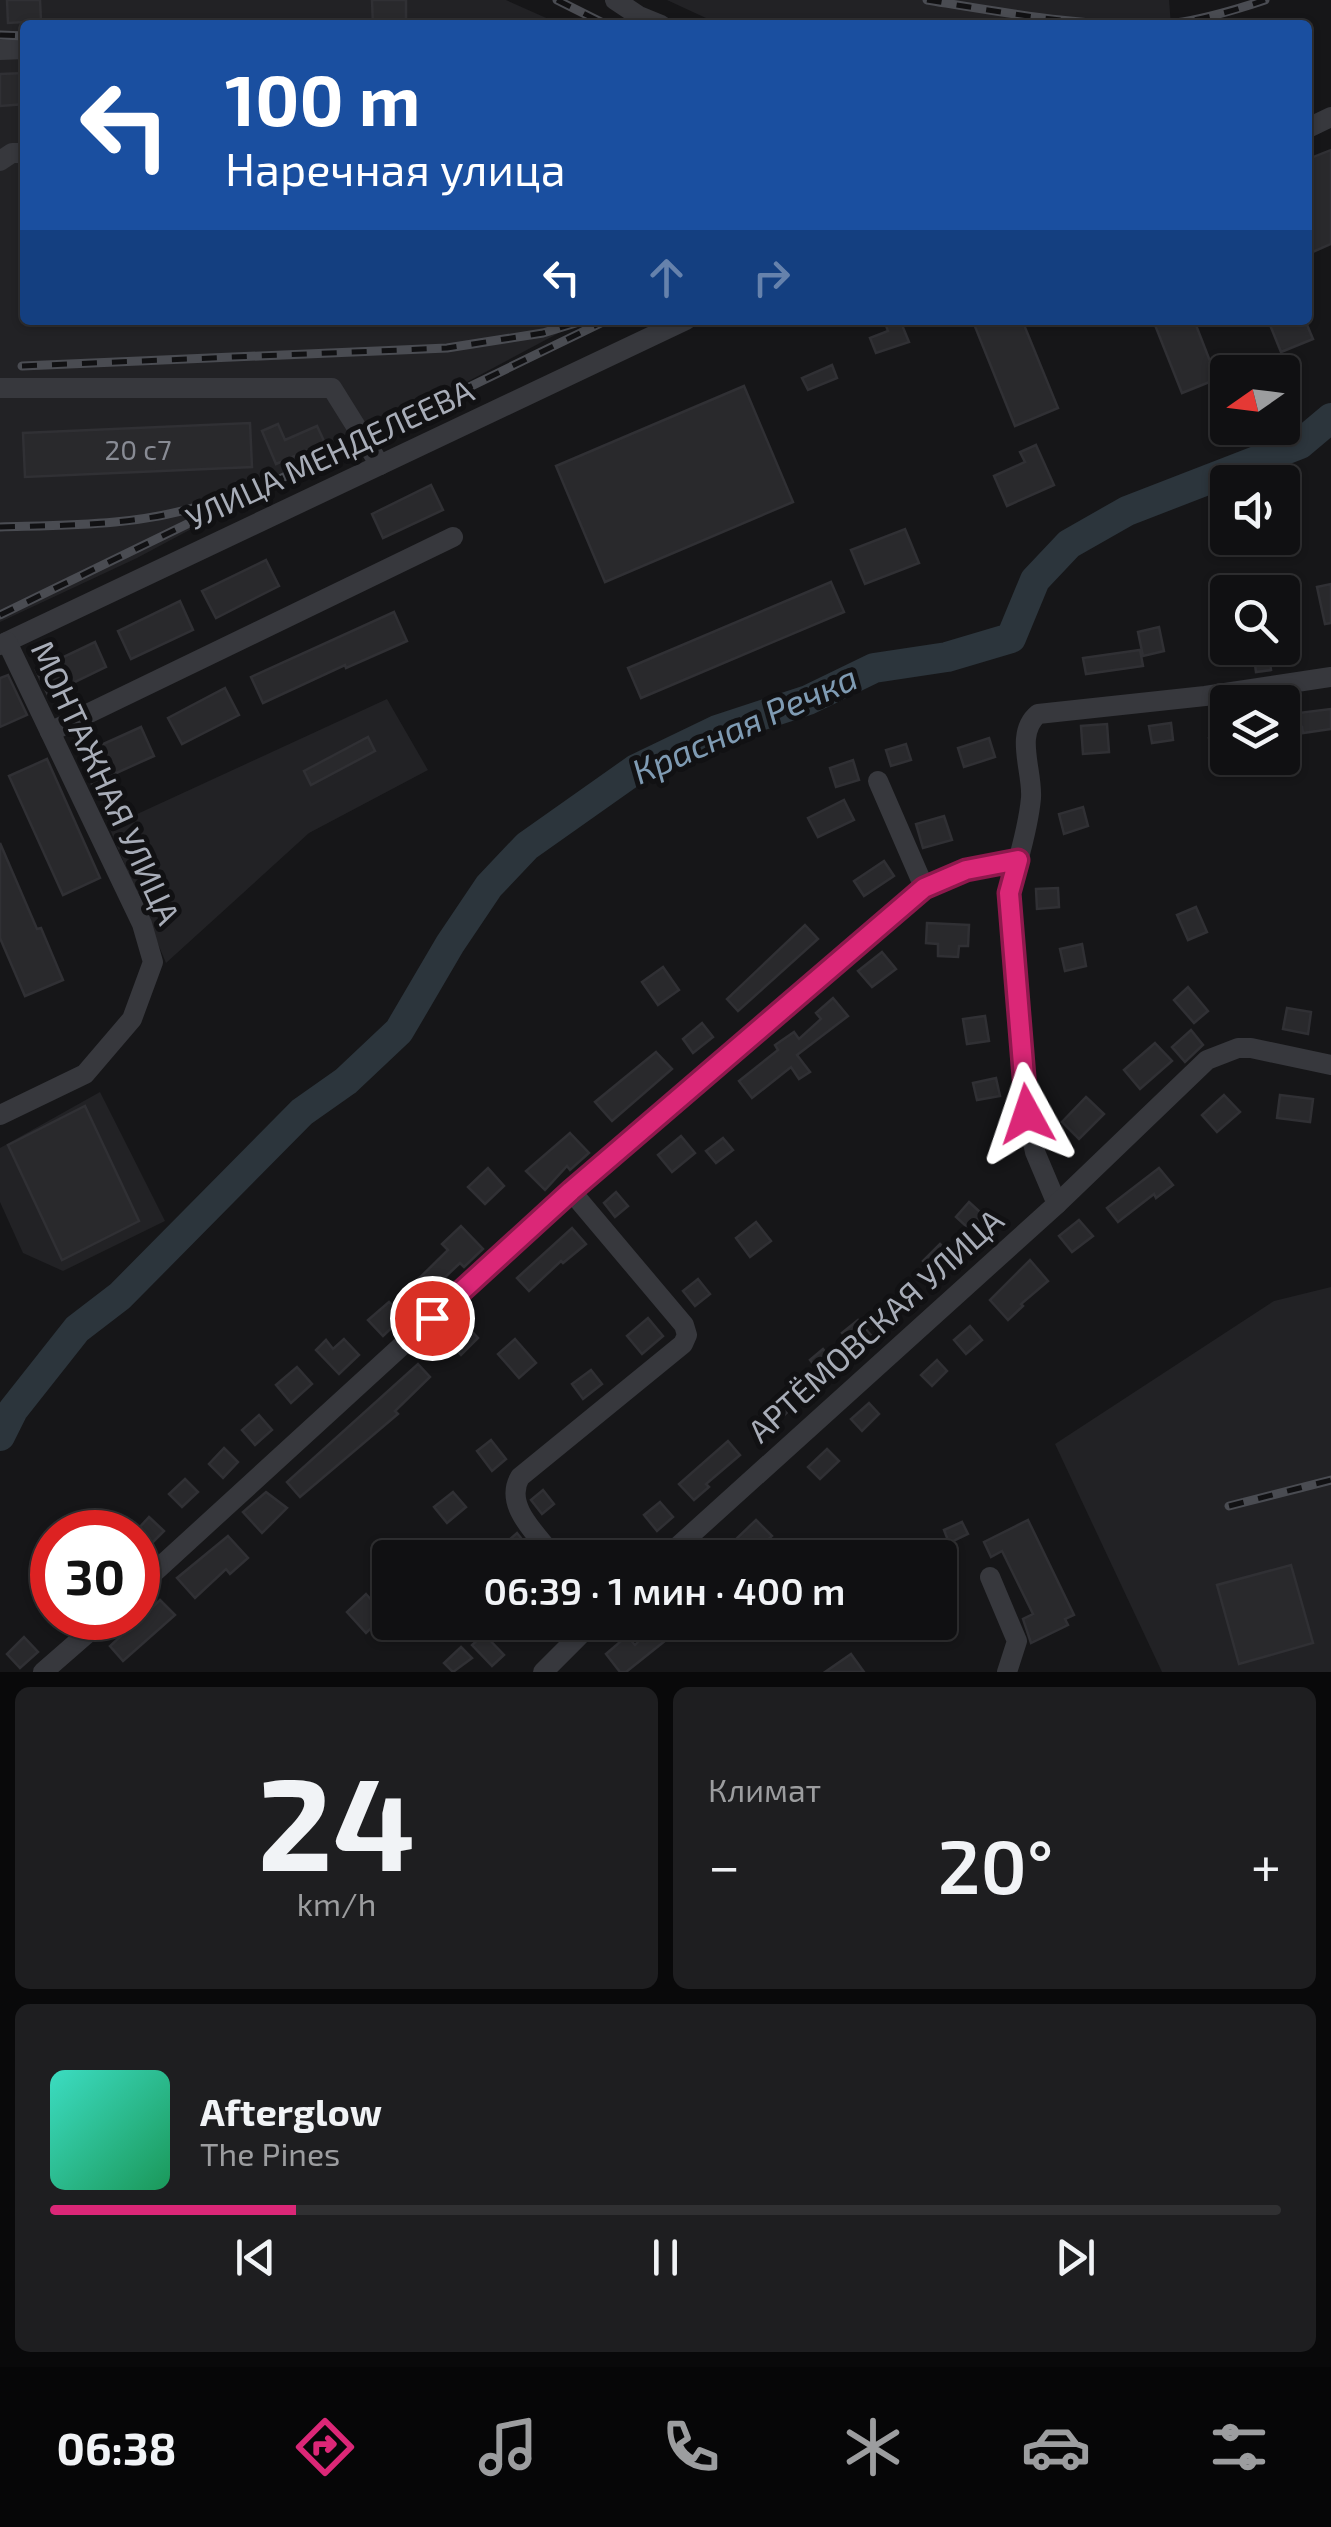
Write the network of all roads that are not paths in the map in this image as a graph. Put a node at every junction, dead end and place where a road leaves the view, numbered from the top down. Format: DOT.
graph roads {
  1 [pos="615,0"];
  2 [pos="648,20"];
  3 [pos="675,325"];
  4 [pos="0,376"];
  5 [pos="0,388"];
  6 [pos="380,465"];
  7 [pos="453,536"];
  8 [pos="3,643"];
  9 [pos="1331,677"];
  10 [pos="50,732"];
  11 [pos="878,781"];
  12 [pos="1018,860"];
  13 [pos="924,888"];
  14 [pos="1331,1065"];
  15 [pos="0,1115"];
  16 [pos="571,1191"];
  17 [pos="1057,1204"];
  18 [pos="541,1540"];
  19 [pos="685,1540"];
  20 [pos="160,1567"];
  21 [pos="990,1577"];
  22 [pos="80,1640"];
  23 [pos="575,1640"];
  24 [pos="44,1672"];
  25 [pos="543,1672"];
  26 [pos="1007,1672"];
  1 -- 2 [label="street"];
  3 -- 6 [label="street, УЛИЦА МЕНДЕЛЕЕВА"];
  4 -- 5 [label="street"];
  5 -- 6 [label="street"];
  6 -- 8 [label="street, УЛИЦА МЕНДЕЛЕЕВА"];
  7 -- 10 [label="street"];
  8 -- 10 [label="street, МОНТАЖНАЯ УЛИЦА"];
  9 -- 12 [label="street"];
  10 -- 15 [label="street, МОНТАЖНАЯ УЛИЦА"];
  11 -- 13 [label="street"];
  12 -- 13 [label="street"];
  12 -- 17 [label="street"];
  13 -- 16 [label="street"];
  14 -- 17 [label="street, АРТЁМОВСКАЯ УЛИЦА"];
  16 -- 18 [label="street"];
  16 -- 20 [label="street"];
  17 -- 19 [label="street, АРТЁМОВСКАЯ УЛИЦА"];
  21 -- 26 [label="street"];
  22 -- 24 [label="street"];
  23 -- 25 [label="street"];
}
